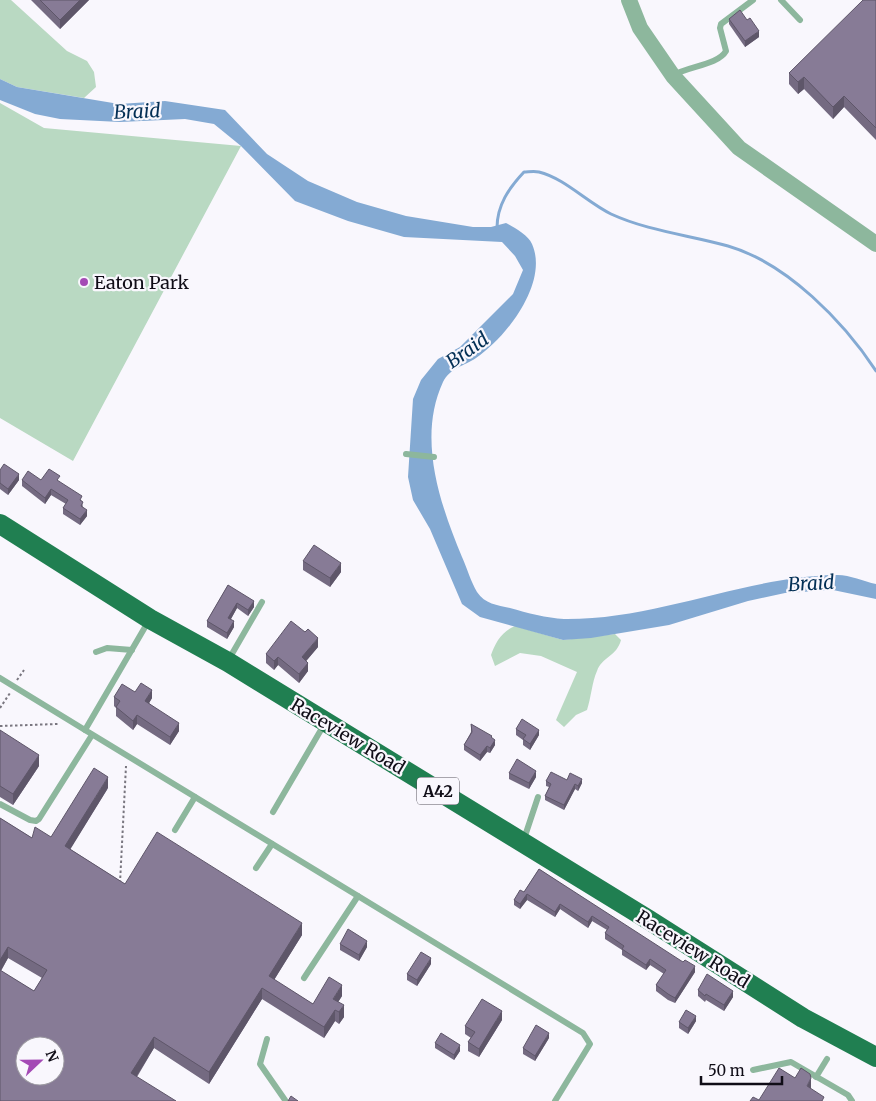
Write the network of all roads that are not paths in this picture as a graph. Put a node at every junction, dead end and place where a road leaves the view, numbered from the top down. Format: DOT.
graph roads {
  1 [pos="628,0"];
  2 [pos="753,0"];
  3 [pos="781,0"];
  4 [pos="800,20"];
  5 [pos="673,76"];
  6 [pos="876,244"];
  7 [pos="406,454"];
  8 [pos="434,457"];
  9 [pos="0,524"];
  10 [pos="262,602"];
  11 [pos="150,619"];
  12 [pos="132,650"];
  13 [pos="96,652"];
  14 [pos="228,662"];
  15 [pos="0,678"];
  16 [pos="326,722"];
  17 [pos="85,730"];
  18 [pos="92,735"];
  19 [pos="195,797"];
  20 [pos="538,797"];
  21 [pos="0,804"];
  22 [pos="273,812"];
  23 [pos="175,830"];
  24 [pos="522,842"];
  25 [pos="272,844"];
  26 [pos="256,868"];
  27 [pos="358,896"];
  28 [pos="304,978"];
  29 [pos="267,1039"];
  30 [pos="876,1057"];
  31 [pos="827,1059"];
  32 [pos="754,1070"];
  33 [pos="816,1077"];
  34 [pos="285,1101"];
  35 [pos="555,1101"];
  36 [pos="852,1101"];
  1 -- 5 [label="street"];
  2 -- 5 [label="lane"];
  3 -- 4 [label="lane"];
  5 -- 6 [label="street"];
  7 -- 8 [label="lane"];
  9 -- 11 [label="main road, Raceview Road / A42"];
  10 -- 14 [label="lane"];
  11 -- 12 [label="lane"];
  11 -- 14 [label="main road, Raceview Road / A42"];
  12 -- 13 [label="lane"];
  12 -- 17 [label="lane"];
  14 -- 16 [label="main road, Raceview Road / A42"];
  15 -- 17 [label="lane"];
  16 -- 22 [label="lane"];
  16 -- 24 [label="main road, Raceview Road / A42"];
  17 -- 18 [label="lane"];
  18 -- 19 [label="lane"];
  18 -- 21 [label="lane"];
  19 -- 23 [label="lane"];
  19 -- 25 [label="lane"];
  20 -- 24 [label="lane"];
  24 -- 30 [label="main road, Raceview Road / A42"];
  25 -- 26 [label="lane"];
  25 -- 27 [label="lane"];
  27 -- 28 [label="lane"];
  27 -- 35 [label="lane"];
  29 -- 34 [label="lane"];
  31 -- 33 [label="lane"];
  32 -- 33 [label="lane"];
  33 -- 36 [label="lane"];
}
